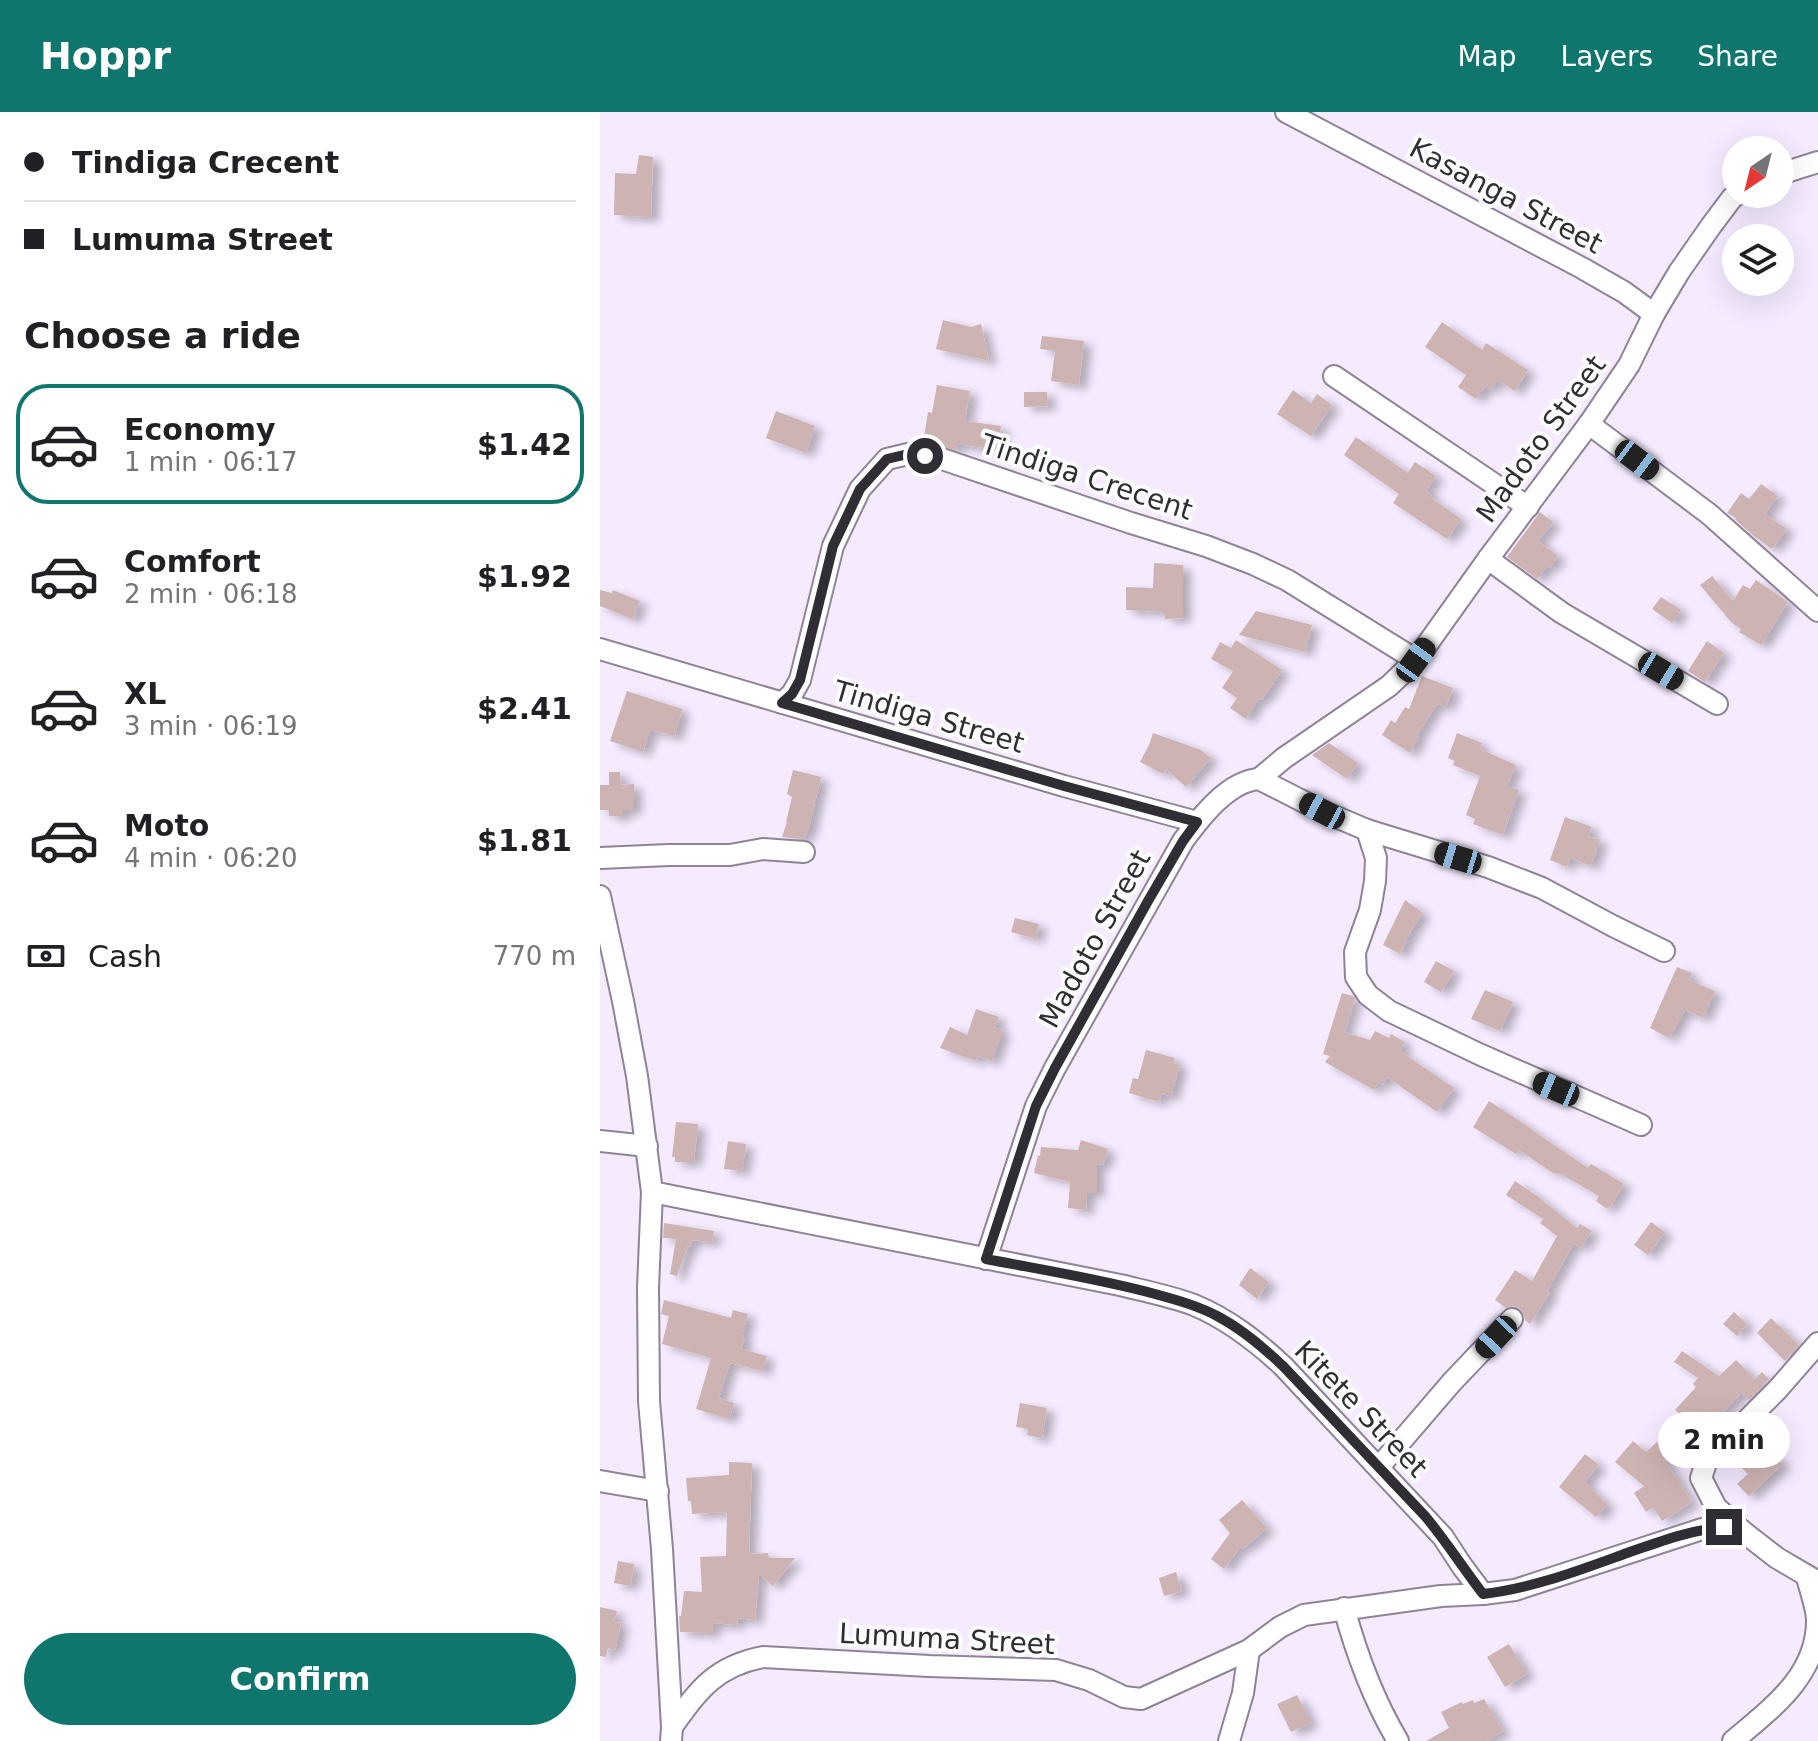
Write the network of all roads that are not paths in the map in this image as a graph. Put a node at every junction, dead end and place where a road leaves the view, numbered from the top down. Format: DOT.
graph roads {
  1 [pos="1286,112"];
  2 [pos="1818,162"];
  3 [pos="1794,170"];
  4 [pos="1724,208"];
  5 [pos="1654,314"];
  6 [pos="1334,376"];
  7 [pos="1589,424"];
  8 [pos="1528,507"];
  9 [pos="1488,559"];
  10 [pos="1818,611"];
  11 [pos="600,649"];
  12 [pos="1416,660"];
  13 [pos="782,703"];
  14 [pos="1717,704"];
  15 [pos="1259,779"];
  16 [pos="1197,822"];
  17 [pos="1367,830"];
  18 [pos="804,852"];
  19 [pos="600,858"];
  20 [pos="600,896"];
  21 [pos="1664,951"];
  22 [pos="1641,1125"];
  23 [pos="600,1141"];
  24 [pos="647,1146"];
  25 [pos="652,1192"];
  26 [pos="986,1259"];
  27 [pos="1512,1319"];
  28 [pos="1818,1343"];
  29 [pos="1379,1467"];
  30 [pos="600,1481"];
  31 [pos="658,1491"];
  32 [pos="1741,1530"];
  33 [pos="1812,1579"];
  34 [pos="1483,1594"];
  35 [pos="1344,1608"];
  36 [pos="1249,1650"];
  37 [pos="672,1734"];
  38 [pos="1229,1741"];
  39 [pos="1398,1741"];
  40 [pos="1733,1741"];
  1 -- 5 [label="street, Kasanga Street"];
  2 -- 3 [label="street"];
  4 -- 5 [label="street, Madoto Street"];
  5 -- 7 [label="street, Madoto Street"];
  6 -- 8 [label="street"];
  7 -- 8 [label="street, Madoto Street"];
  7 -- 10 [label="street"];
  8 -- 9 [label="street, Madoto Street"];
  9 -- 12 [label="street, Madoto Street"];
  9 -- 14 [label="street"];
  11 -- 13 [label="street, Tindiga Street"];
  12 -- 13 [label="street, Tindiga Crecent"];
  12 -- 15 [label="street, Madoto Street"];
  13 -- 16 [label="street, Tindiga Street"];
  15 -- 16 [label="street, Madoto Street"];
  15 -- 17 [label="street"];
  16 -- 26 [label="street, Madoto Street"];
  17 -- 21 [label="street"];
  17 -- 22 [label="street"];
  18 -- 19 [label="street"];
  20 -- 24 [label="street"];
  23 -- 24 [label="street"];
  24 -- 25 [label="street"];
  25 -- 26 [label="street, Kitete Street"];
  25 -- 31 [label="street"];
  26 -- 29 [label="street, Kitete Street"];
  27 -- 29 [label="street"];
  28 -- 32 [label="street"];
  29 -- 34 [label="street, Kitete Street"];
  30 -- 31 [label="street"];
  31 -- 37 [label="street"];
  32 -- 33 [label="street"];
  32 -- 34 [label="street, Lumuma Street"];
  33 -- 40 [label="street"];
  34 -- 35 [label="street, Lumuma Street"];
  35 -- 36 [label="street, Lumuma Street"];
  35 -- 39 [label="street"];
  36 -- 37 [label="street, Lumuma Street"];
  36 -- 38 [label="street"];
}
